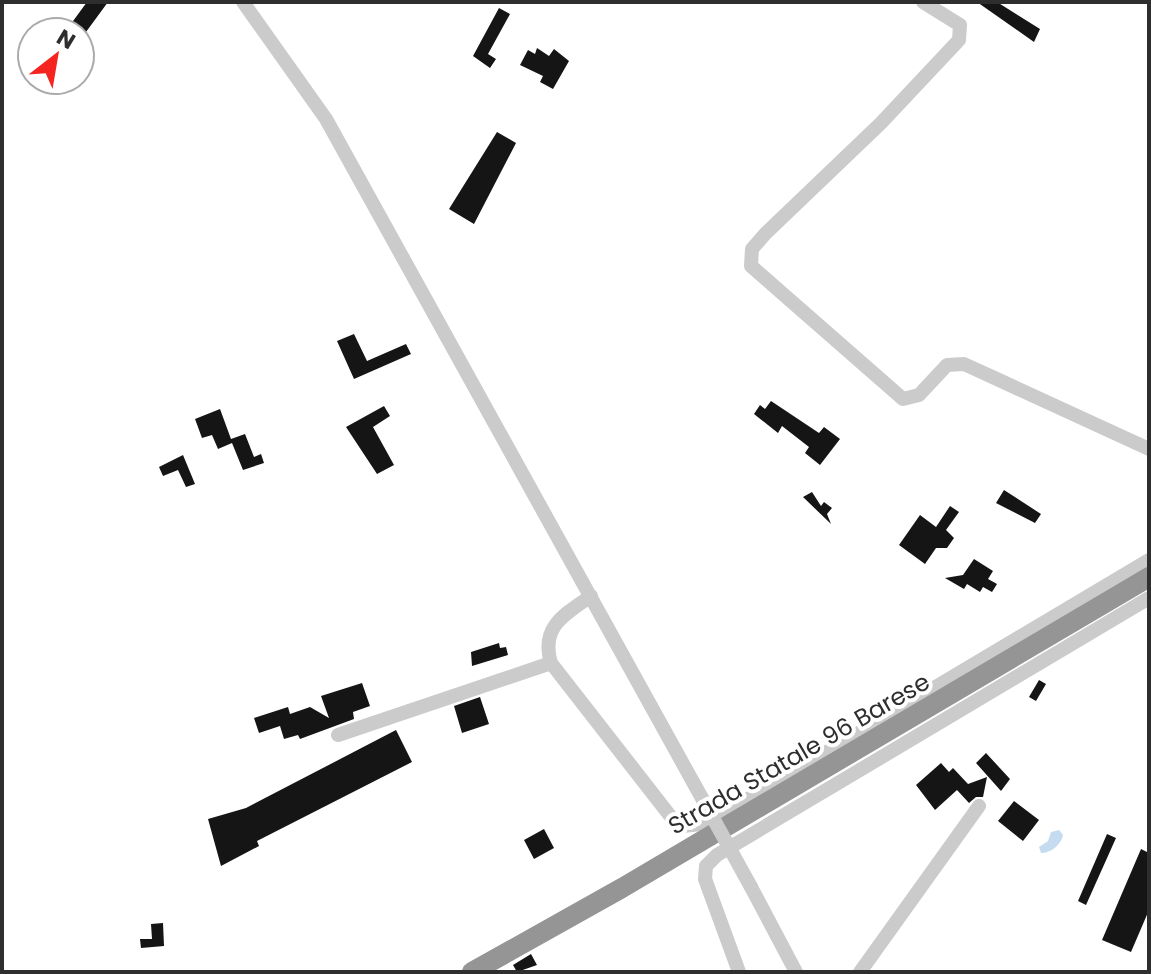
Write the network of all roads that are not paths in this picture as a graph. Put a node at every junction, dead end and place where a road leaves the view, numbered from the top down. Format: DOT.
graph roads {
  1 [pos="243,2"];
  2 [pos="923,2"];
  3 [pos="1149,449"];
  4 [pos="1149,560"];
  5 [pos="1149,577"];
  6 [pos="591,596"];
  7 [pos="1149,598"];
  8 [pos="551,663"];
  9 [pos="338,735"];
  10 [pos="979,806"];
  11 [pos="472,972"];
  12 [pos="739,972"];
  13 [pos="796,972"];
  14 [pos="860,972"];
  1 -- 6 [label="street"];
  2 -- 3 [label="street"];
  4 -- 8 [label="street"];
  5 -- 11 [label="highway, Strada Statale 96 Barese"];
  6 -- 8 [label="street"];
  6 -- 13 [label="street, bridge"];
  7 -- 12 [label="street"];
  8 -- 9 [label="street"];
  10 -- 14 [label="street"];
}
